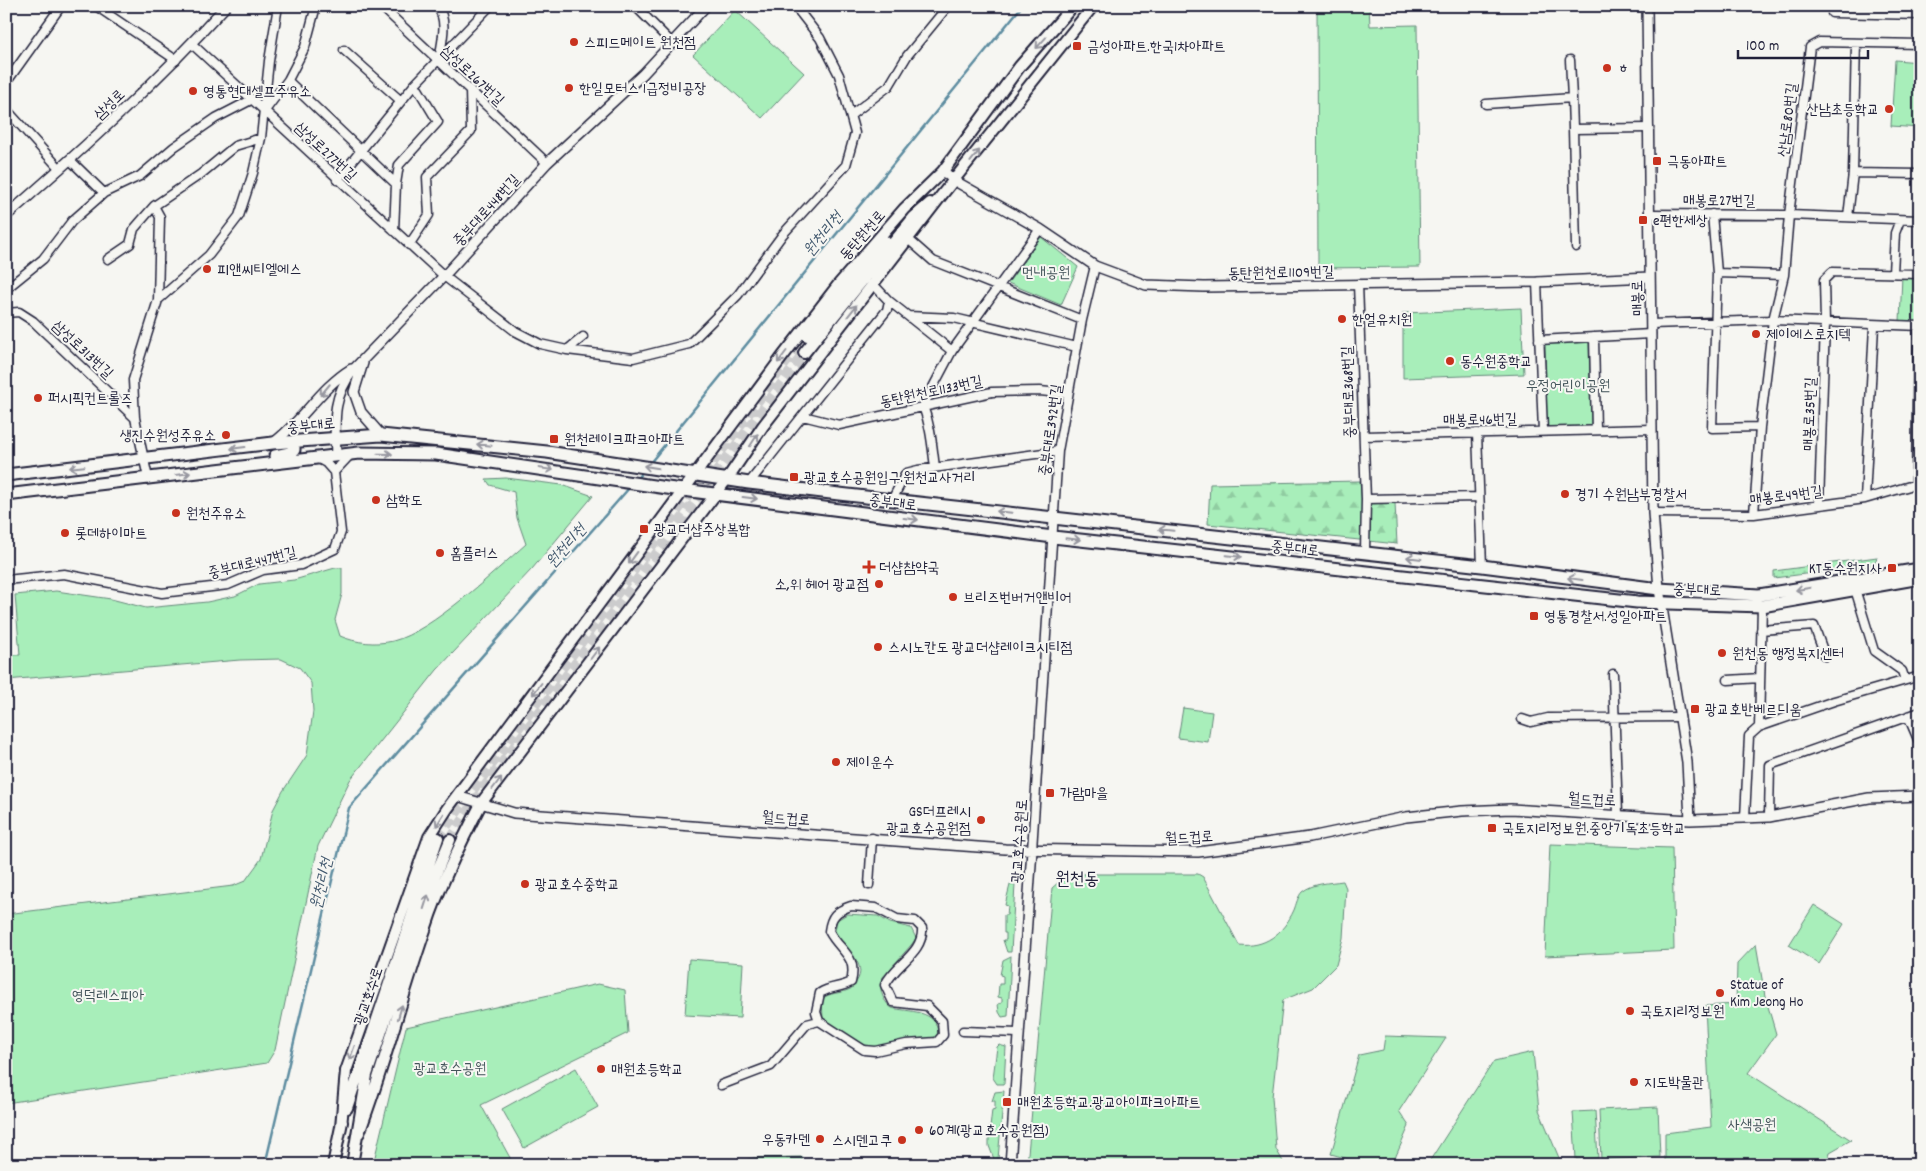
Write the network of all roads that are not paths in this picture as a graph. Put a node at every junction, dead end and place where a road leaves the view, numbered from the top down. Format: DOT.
graph roads {
  1 [pos="61,6"];
  2 [pos="96,6"];
  3 [pos="226,6"];
  4 [pos="278,6"];
  5 [pos="316,6"];
  6 [pos="381,6"];
  7 [pos="437,6"];
  8 [pos="490,6"];
  9 [pos="636,6"];
  10 [pos="706,6"];
  11 [pos="948,6"];
  12 [pos="1073,6"];
  13 [pos="1093,6"];
  14 [pos="1647,6"];
  15 [pos="797,7"];
  16 [pos="1902,10"];
  17 [pos="1832,13"];
  18 [pos="1920,15"];
  19 [pos="1856,43"];
  20 [pos="192,44"];
  21 [pos="673,44"];
  22 [pos="1920,44"];
  23 [pos="344,50"];
  24 [pos="176,60"];
  25 [pos="1570,60"];
  26 [pos="439,61"];
  27 [pos="288,81"];
  28 [pos="6,84"];
  29 [pos="415,84"];
  30 [pos="470,90"];
  31 [pos="1572,98"];
  32 [pos="251,100"];
  33 [pos="401,101"];
  34 [pos="1486,104"];
  35 [pos="6,108"];
  36 [pos="264,112"];
  37 [pos="851,115"];
  38 [pos="1649,128"];
  39 [pos="1573,129"];
  40 [pos="261,138"];
  41 [pos="360,150"];
  42 [pos="70,160"];
  43 [pos="547,163"];
  44 [pos="60,169"];
  45 [pos="943,171"];
  46 [pos="1853,173"];
  47 [pos="1920,174"];
  48 [pos="337,180"];
  49 [pos="955,181"];
  50 [pos="396,184"];
  51 [pos="104,193"];
  52 [pos="154,206"];
  53 [pos="1649,214"];
  54 [pos="1712,214"];
  55 [pos="1789,214"];
  56 [pos="6,216"];
  57 [pos="1848,217"];
  58 [pos="1900,220"];
  59 [pos="1920,220"];
  60 [pos="1040,229"];
  61 [pos="394,230"];
  62 [pos="908,239"];
  63 [pos="410,245"];
  64 [pos="1576,247"];
  65 [pos="108,258"];
  66 [pos="1095,266"];
  67 [pos="1718,273"];
  68 [pos="1893,273"];
  69 [pos="1920,274"];
  70 [pos="1784,275"];
  71 [pos="444,276"];
  72 [pos="1650,277"];
  73 [pos="1537,282"];
  74 [pos="873,284"];
  75 [pos="1358,284"];
  76 [pos="998,287"];
  77 [pos="6,289"];
  78 [pos="158,300"];
  79 [pos="889,301"];
  80 [pos="6,312"];
  81 [pos="908,316"];
  82 [pos="1082,320"];
  83 [pos="1773,320"];
  84 [pos="972,322"];
  85 [pos="1825,323"];
  86 [pos="1651,324"];
  87 [pos="1717,324"];
  88 [pos="1874,326"];
  89 [pos="1919,326"];
  90 [pos="1651,334"];
  91 [pos="583,337"];
  92 [pos="1594,337"];
  93 [pos="1539,340"];
  94 [pos="1077,346"];
  95 [pos="568,350"];
  96 [pos="952,351"];
  97 [pos="364,361"];
  98 [pos="1068,394"];
  99 [pos="923,406"];
  100 [pos="802,416"];
  101 [pos="135,418"];
  102 [pos="1760,426"];
  103 [pos="1652,429"];
  104 [pos="1596,430"];
  105 [pos="1543,431"];
  106 [pos="1477,433"];
  107 [pos="381,435"];
  108 [pos="1364,436"];
  109 [pos="335,437"];
  110 [pos="294,441"];
  111 [pos="273,444"];
  112 [pos="1058,451"];
  113 [pos="352,454"];
  114 [pos="336,456"];
  115 [pos="317,458"];
  116 [pos="146,459"];
  117 [pos="238,467"];
  118 [pos="935,468"];
  119 [pos="334,472"];
  120 [pos="6,475"];
  121 [pos="695,475"];
  122 [pos="148,478"];
  123 [pos="727,479"];
  124 [pos="749,483"];
  125 [pos="1918,483"];
  126 [pos="682,490"];
  127 [pos="716,494"];
  128 [pos="6,495"];
  129 [pos="1479,497"];
  130 [pos="1366,499"];
  131 [pos="1865,499"];
  132 [pos="892,500"];
  133 [pos="1820,505"];
  134 [pos="1653,513"];
  135 [pos="1754,514"];
  136 [pos="1054,518"];
  137 [pos="1054,537"];
  138 [pos="1365,553"];
  139 [pos="1482,566"];
  140 [pos="1920,570"];
  141 [pos="1920,578"];
  142 [pos="6,580"];
  143 [pos="1609,583"];
  144 [pos="1658,589"];
  145 [pos="1855,590"];
  146 [pos="1607,599"];
  147 [pos="1661,603"];
  148 [pos="1762,606"];
  149 [pos="1761,630"];
  150 [pos="1824,656"];
  151 [pos="1613,674"];
  152 [pos="1920,676"];
  153 [pos="1760,678"];
  154 [pos="1728,680"];
  155 [pos="1905,680"];
  156 [pos="1920,712"];
  157 [pos="1615,716"];
  158 [pos="1908,716"];
  159 [pos="1680,717"];
  160 [pos="1522,720"];
  161 [pos="1759,727"];
  162 [pos="1920,744"];
  163 [pos="458,796"];
  164 [pos="1920,796"];
  165 [pos="482,802"];
  166 [pos="1618,814"];
  167 [pos="1769,817"];
  168 [pos="1745,818"];
  169 [pos="1690,820"];
  170 [pos="438,838"];
  171 [pos="872,838"];
  172 [pos="450,840"];
  173 [pos="1032,850"];
  174 [pos="869,885"];
  175 [pos="819,1021"];
  176 [pos="964,1031"];
  177 [pos="1018,1033"];
  178 [pos="721,1085"];
  179 [pos="341,1127"];
  180 [pos="359,1132"];
  181 [pos="333,1165"];
  182 [pos="352,1165"];
  183 [pos="1010,1165"];
  1 -- 28 [label="street"];
  2 -- 24 [label="street"];
  3 -- 20 [label="street, 삼성로"];
  4 -- 36 [label="street"];
  5 -- 27 [label="street"];
  6 -- 26 [label="street, 삼성로267번길"];
  7 -- 26 [label="street"];
  8 -- 26 [label="street"];
  9 -- 21 [label="street"];
  10 -- 21 [label="street, 중부대로448번길"];
  11 -- 37 [label="street"];
  12 -- 45 [label="main road, 동탄원천로, one-way"];
  49 -- 13 [label="main road, one-way"];
  14 -- 38 [label="street, 매봉로"];
  15 -- 37 [label="street, 삼성로277번길"];
  16 -- 17 [label="street"];
  16 -- 18 [label="street"];
  19 -- 22 [label="street, 산남로80번길"];
  19 -- 46 [label="street"];
  19 -- 55 [label="street, 산남로80번길"];
  20 -- 24 [label="street, 삼성로"];
  20 -- 32 [label="street, 삼성로277번길"];
  21 -- 43 [label="street, 중부대로448번길"];
  23 -- 33 [label="street"];
  24 -- 42 [label="street, 삼성로"];
  25 -- 31 [label="street"];
  26 -- 29 [label="street"];
  26 -- 30 [label="street, 삼성로267번길"];
  27 -- 36 [label="street"];
  27 -- 41 [label="street"];
  29 -- 33 [label="street"];
  29 -- 50 [label="street"];
  30 -- 43 [label="street, 삼성로267번길"];
  30 -- 63 [label="street"];
  31 -- 34 [label="street"];
  31 -- 39 [label="street"];
  32 -- 36 [label="street, 삼성로277번길"];
  32 -- 51 [label="street"];
  33 -- 41 [label="street"];
  35 -- 44 [label="street"];
  36 -- 40 [label="street"];
  36 -- 48 [label="street, 삼성로277번길"];
  37 -- 95 [label="street, 삼성로277번길"];
  38 -- 39 [label="street"];
  38 -- 53 [label="street, 매봉로"];
  39 -- 64 [label="street"];
  40 -- 52 [label="street"];
  40 -- 78 [label="street"];
  41 -- 48 [label="street"];
  41 -- 50 [label="street"];
  42 -- 44 [label="street, 삼성로"];
  42 -- 51 [label="street"];
  43 -- 71 [label="street, 중부대로448번길"];
  44 -- 56 [label="street, 삼성로"];
  45 -- 49 [label="street, 동탄원천로1109번길"];
  45 -- 49 [label="main road"];
  45 -- 121 [label="main road, 동탄원천로, one-way"];
  46 -- 47 [label="street"];
  46 -- 57 [label="street"];
  48 -- 61 [label="street, 삼성로277번길"];
  49 -- 60 [label="street, 동탄원천로1109번길"];
  49 -- 62 [label="main road"];
  50 -- 61 [label="street"];
  51 -- 77 [label="street"];
  52 -- 65 [label="street"];
  52 -- 78 [label="street"];
  53 -- 54 [label="street, 매봉로27번길"];
  53 -- 72 [label="street, 매봉로"];
  54 -- 55 [label="street, 매봉로27번길"];
  54 -- 67 [label="street"];
  55 -- 57 [label="street, 매봉로27번길"];
  55 -- 70 [label="street"];
  57 -- 58 [label="street, 매봉로27번길"];
  58 -- 59 [label="street, 매봉로27번길"];
  58 -- 68 [label="street"];
  60 -- 66 [label="street, 동탄원천로1109번길"];
  60 -- 76 [label="street"];
  61 -- 63 [label="street, 삼성로277번길"];
  62 -- 74 [label="main road"];
  62 -- 76 [label="street"];
  63 -- 71 [label="street, 삼성로277번길"];
  66 -- 75 [label="street, 동탄원천로1109번길"];
  66 -- 82 [label="street, 중부대로392번길"];
  67 -- 70 [label="street"];
  67 -- 87 [label="street"];
  68 -- 69 [label="street, 매봉로35번길"];
  68 -- 85 [label="street, 매봉로35번길"];
  70 -- 83 [label="street"];
  71 -- 95 [label="street, 삼성로277번길"];
  71 -- 97 [label="street, 중부대로448번길"];
  72 -- 73 [label="street, 동탄원천로1109번길"];
  72 -- 86 [label="street, 매봉로"];
  73 -- 75 [label="street, 동탄원천로1109번길"];
  73 -- 93 [label="street"];
  74 -- 79 [label="street"];
  123 -- 74 [label="main road, one-way"];
  75 -- 108 [label="street, 중부대로368번길"];
  76 -- 82 [label="street"];
  76 -- 84 [label="street"];
  78 -- 101 [label="street"];
  79 -- 81 [label="street"];
  79 -- 100 [label="street"];
  80 -- 101 [label="street, 삼성로313번길"];
  81 -- 84 [label="street"];
  81 -- 96 [label="street"];
  82 -- 94 [label="street, 중부대로392번길"];
  83 -- 85 [label="street"];
  83 -- 87 [label="street"];
  83 -- 102 [label="street"];
  84 -- 94 [label="street"];
  84 -- 96 [label="street"];
  85 -- 88 [label="street"];
  85 -- 133 [label="street, 매봉로35번길"];
  86 -- 87 [label="street"];
  86 -- 90 [label="street, 매봉로"];
  87 -- 102 [label="street"];
  88 -- 89 [label="street"];
  88 -- 131 [label="street"];
  89 -- 125 [label="street"];
  90 -- 92 [label="street"];
  90 -- 103 [label="street, 매봉로"];
  91 -- 95 [label="street"];
  92 -- 93 [label="street"];
  92 -- 104 [label="street"];
  93 -- 105 [label="street"];
  94 -- 98 [label="street, 중부대로392번길"];
  96 -- 99 [label="street"];
  97 -- 107 [label="street"];
  97 -- 109 [label="street, 중부대로448번길"];
  97 -- 111 [label="street, one-way"];
  98 -- 99 [label="street, 동탄원천로1133번길"];
  98 -- 112 [label="street, 중부대로392번길"];
  99 -- 100 [label="street, 동탄원천로1133번길"];
  99 -- 118 [label="street"];
  100 -- 124 [label="street"];
  101 -- 116 [label="street"];
  102 -- 135 [label="street"];
  103 -- 104 [label="street, 매봉로46번길"];
  103 -- 134 [label="street, 매봉로"];
  104 -- 105 [label="street, 매봉로46번길"];
  105 -- 106 [label="street, 매봉로46번길"];
  106 -- 108 [label="street, 매봉로46번길"];
  106 -- 129 [label="street"];
  107 -- 109 [label="main road, 중부대로"];
  121 -- 107 [label="main road, 중부대로, one-way"];
  108 -- 130 [label="street, 중부대로368번길"];
  109 -- 110 [label="main road, 중부대로"];
  109 -- 114 [label="street, 중부대로448번길"];
  110 -- 111 [label="main road, 중부대로"];
  110 -- 117 [label="main road"];
  111 -- 116 [label="main road, 중부대로, one-way"];
  112 -- 118 [label="street, 중부대로"];
  112 -- 136 [label="street, 중부대로392번길"];
  113 -- 114 [label="main road"];
  113 -- 119 [label="street"];
  113 -- 126 [label="main road, 중부대로, one-way"];
  114 -- 115 [label="main road"];
  115 -- 117 [label="main road"];
  115 -- 119 [label="street"];
  116 -- 120 [label="main road, 중부대로, one-way"];
  116 -- 122 [label="street"];
  122 -- 117 [label="main road, one-way"];
  118 -- 132 [label="street, 중부대로"];
  119 -- 142 [label="street, 중부대로447번길"];
  121 -- 123 [label="main road, 중부대로"];
  121 -- 126 [label="main road, 동탄원천로"];
  122 -- 128 [label="main road"];
  123 -- 124 [label="main road, 중부대로"];
  123 -- 127 [label="main road"];
  124 -- 132 [label="main road, 중부대로"];
  125 -- 131 [label="street, 매봉로49번길"];
  126 -- 127 [label="main road, 중부대로"];
  126 -- 163 [label="main road, 동탄원천로, one-way"];
  127 -- 137 [label="main road, 중부대로, one-way"];
  165 -- 127 [label="main road, one-way"];
  129 -- 130 [label="street"];
  129 -- 139 [label="street"];
  130 -- 138 [label="street, 중부대로368번길"];
  131 -- 133 [label="street, 매봉로49번길"];
  136 -- 132 [label="main road, 중부대로, one-way"];
  133 -- 135 [label="street, 매봉로49번길"];
  134 -- 135 [label="street, 매봉로49번길"];
  134 -- 144 [label="street, 매봉로"];
  136 -- 137 [label="street, 광교호수공원로"];
  138 -- 136 [label="main road, 중부대로, one-way"];
  137 -- 146 [label="main road, 중부대로, one-way"];
  137 -- 173 [label="street, 광교호수공원로"];
  139 -- 138 [label="main road, 중부대로, one-way"];
  143 -- 139 [label="main road, 중부대로, one-way"];
  140 -- 144 [label="main road, 중부대로, one-way"];
  141 -- 145 [label="main road, 중부대로"];
  143 -- 144 [label="main road, 중부대로"];
  143 -- 146 [label="main road"];
  144 -- 147 [label="street, 매봉로"];
  145 -- 148 [label="main road, 중부대로"];
  145 -- 155 [label="street"];
  146 -- 147 [label="main road, 중부대로"];
  147 -- 148 [label="main road, 중부대로"];
  147 -- 159 [label="street, 매봉로"];
  148 -- 149 [label="street"];
  149 -- 150 [label="street"];
  149 -- 153 [label="street"];
  151 -- 157 [label="street"];
  152 -- 155 [label="street"];
  153 -- 154 [label="street"];
  153 -- 161 [label="street"];
  155 -- 161 [label="street"];
  156 -- 158 [label="street"];
  157 -- 159 [label="street"];
  157 -- 160 [label="street"];
  157 -- 166 [label="street"];
  158 -- 162 [label="street"];
  158 -- 167 [label="street"];
  159 -- 169 [label="street, 매봉로"];
  161 -- 168 [label="street"];
  163 -- 165 [label="street, 월드컵로"];
  163 -- 179 [label="main road, 동탄원천로, one-way"];
  164 -- 167 [label="street, 월드컵로"];
  165 -- 171 [label="street, 월드컵로"];
  180 -- 165 [label="main road, one-way"];
  166 -- 169 [label="street, 월드컵로"];
  166 -- 173 [label="street, 월드컵로"];
  167 -- 168 [label="street, 월드컵로"];
  168 -- 169 [label="street, 월드컵로"];
  170 -- 179 [label="main road, 광교호수로"];
  171 -- 173 [label="street, 월드컵로"];
  171 -- 174 [label="street"];
  180 -- 172 [label="main road, 광교호수로, one-way"];
  173 -- 177 [label="street, 광교호수공원로"];
  175 -- 175 [label="street"];
  175 -- 178 [label="street"];
  176 -- 177 [label="street"];
  177 -- 183 [label="street, 광교호수공원로"];
  179 -- 181 [label="main road, 광교호수로"];
  180 -- 182 [label="main road, 광교호수로"];
}
